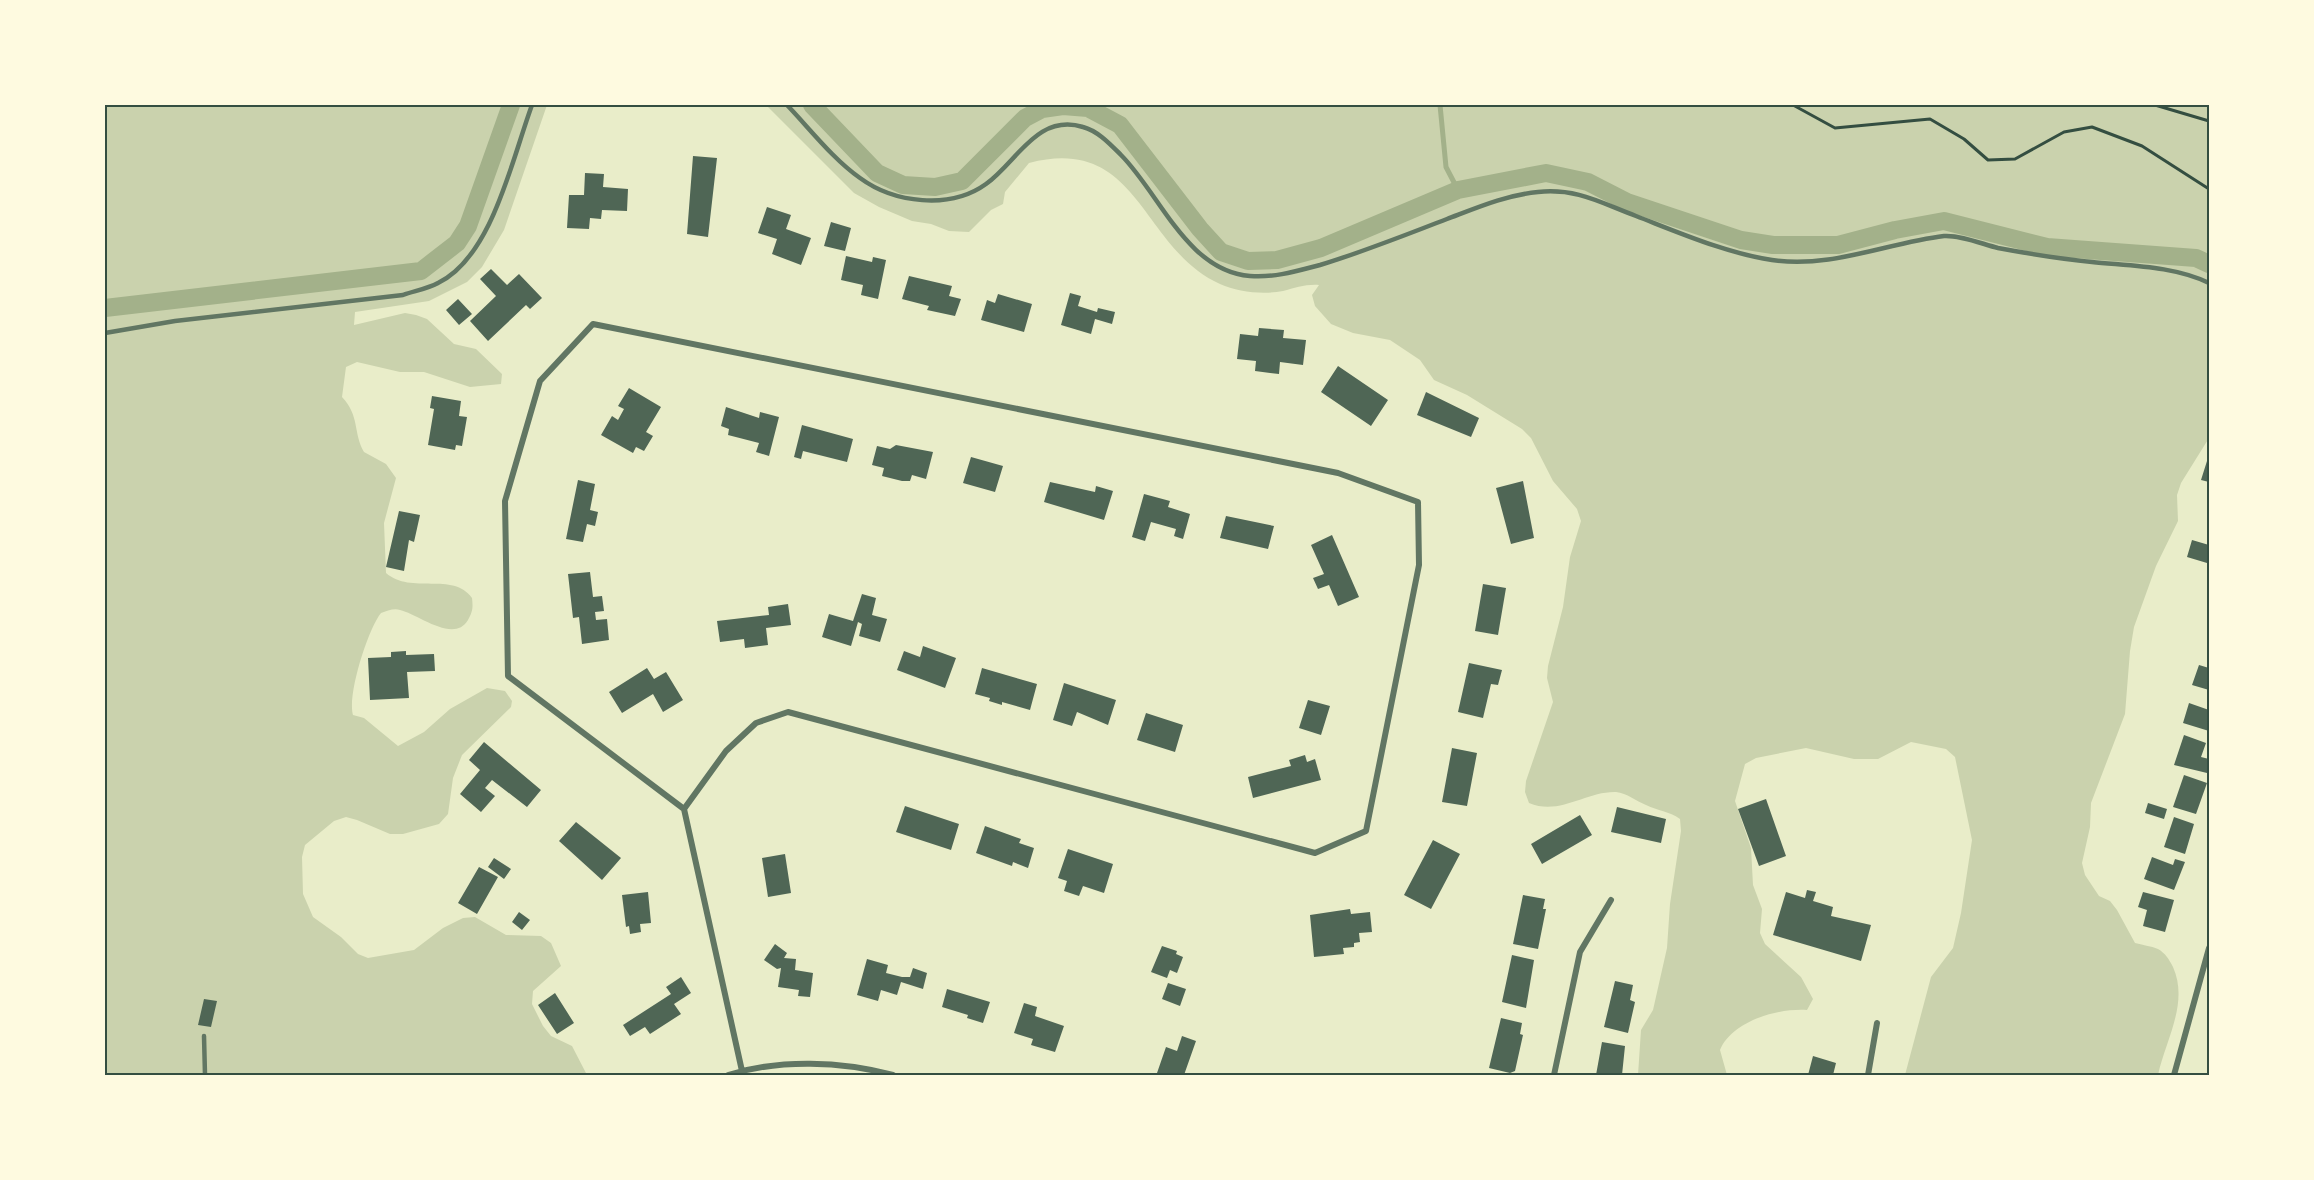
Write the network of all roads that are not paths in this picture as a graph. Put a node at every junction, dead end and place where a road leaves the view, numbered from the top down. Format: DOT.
graph roads {
  1 [pos="532,105"];
  2 [pos="787,105"];
  3 [pos="2209,283"];
  4 [pos="105,333"];
  5 [pos="684,809"];
  6 [pos="1611,900"];
  7 [pos="2209,948"];
  8 [pos="1877,1023"];
  9 [pos="204,1036"];
  10 [pos="742,1071"];
  11 [pos="205,1075"];
  12 [pos="728,1075"];
  13 [pos="893,1075"];
  14 [pos="1554,1075"];
  15 [pos="1868,1075"];
  16 [pos="2174,1075"];
  1 -- 4 [label="lane"];
  2 -- 3 [label="lane"];
  5 -- 5 [label="street"];
  5 -- 10 [label="street"];
  6 -- 14 [label="street"];
  7 -- 16 [label="street"];
  8 -- 15 [label="street"];
  9 -- 11 [label="lane"];
  10 -- 12 [label="street"];
  10 -- 13 [label="street"];
}
